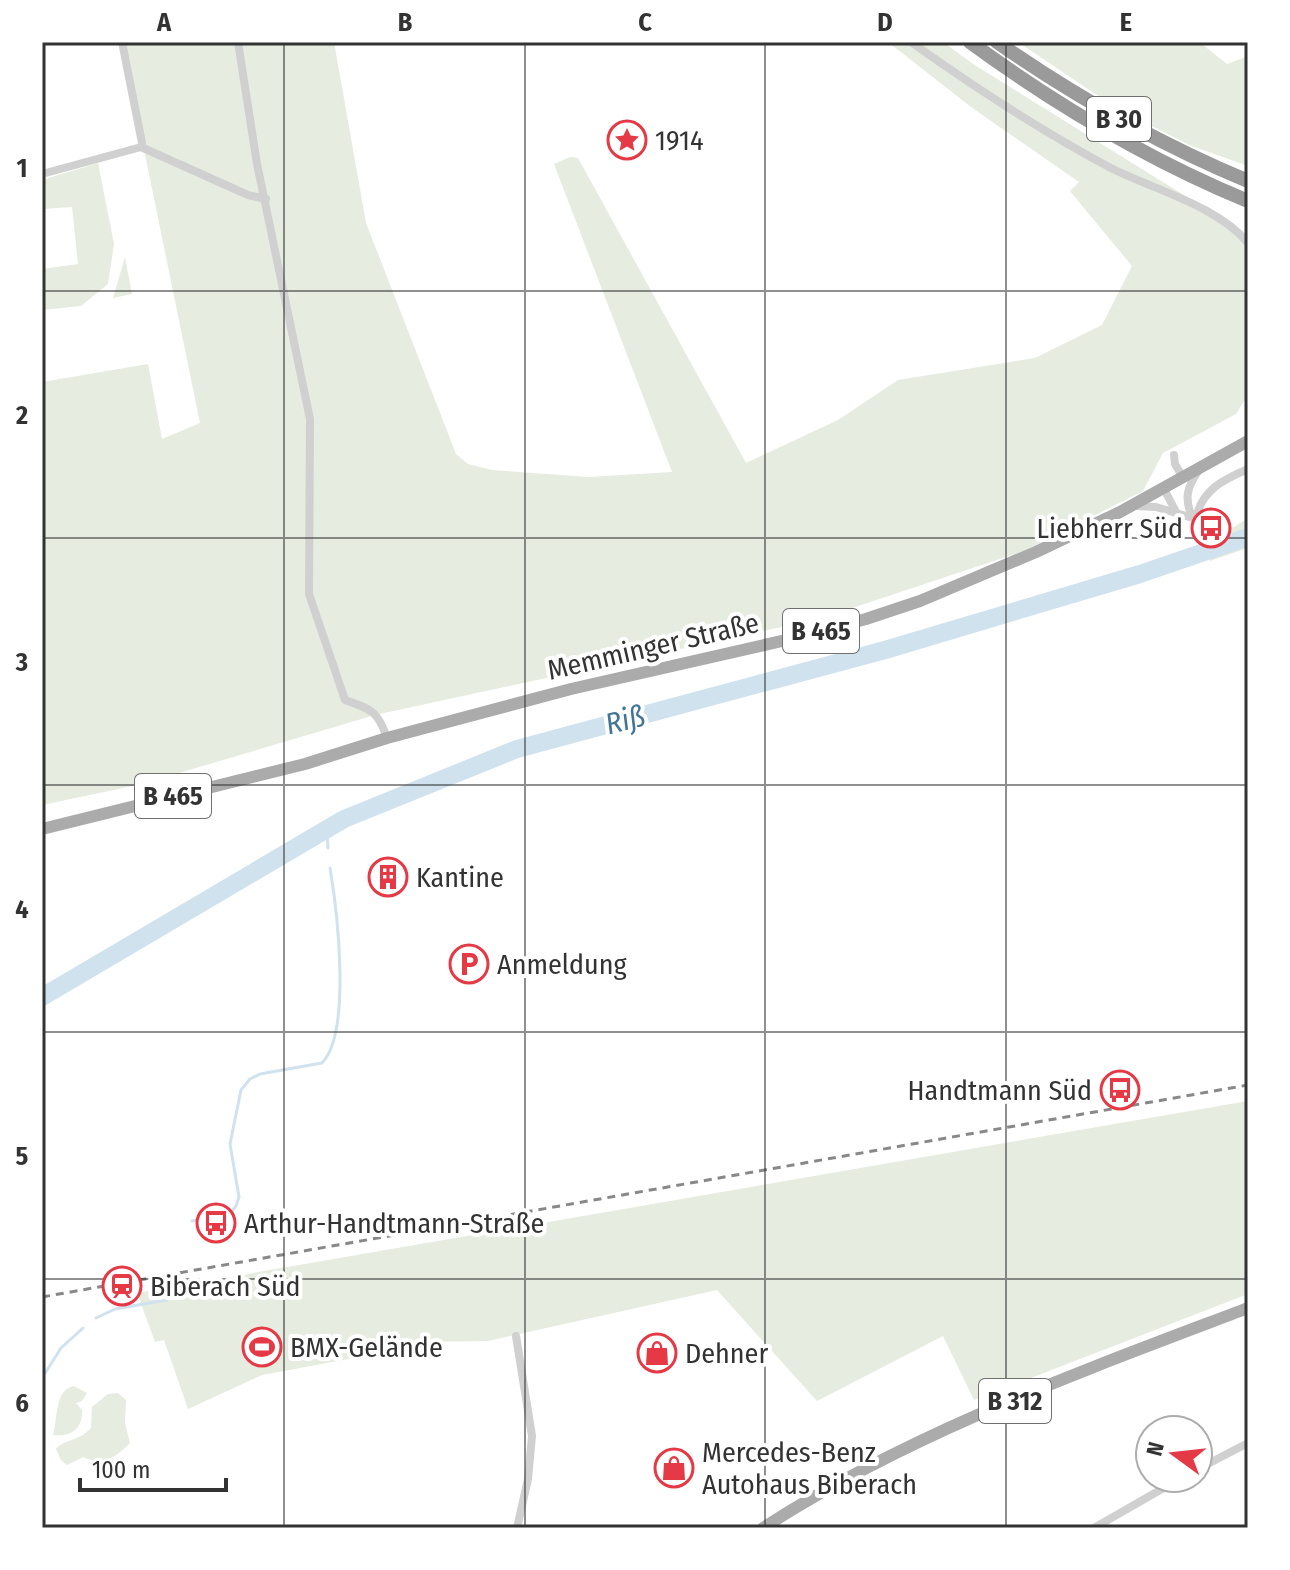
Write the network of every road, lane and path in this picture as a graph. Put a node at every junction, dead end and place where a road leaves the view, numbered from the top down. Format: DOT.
graph roads {
  1 [pos="122,42"];
  2 [pos="238,42"];
  3 [pos="911,42"];
  4 [pos="970,42"];
  5 [pos="997,42"];
  6 [pos="141,147"];
  7 [pos="42,174"];
  8 [pos="1248,181"];
  9 [pos="266,199"];
  10 [pos="1248,201"];
  11 [pos="1248,243"];
  12 [pos="1248,441"];
  13 [pos="1174,455"];
  14 [pos="1203,464"];
  15 [pos="1248,469"];
  16 [pos="1182,476"];
  17 [pos="1163,487"];
  18 [pos="1130,506"];
  19 [pos="1177,512"];
  20 [pos="1194,518"];
  21 [pos="387,738"];
  22 [pos="42,829"];
  23 [pos="1248,1308"];
  24 [pos="516,1336"];
  25 [pos="1248,1443"];
  26 [pos="1214,1461"];
  27 [pos="1153,1494"];
  28 [pos="517,1528"];
  29 [pos="763,1528"];
  30 [pos="1094,1528"];
  1 -- 6 [label="street"];
  2 -- 9 [label="street"];
  3 -- 11 [label="street"];
  4 -- 10 [label="highway, B 30"];
  5 -- 8 [label="highway, B 30"];
  6 -- 7 [label="street"];
  6 -- 9 [label="street"];
  9 -- 21 [label="street"];
  12 -- 14 [label="main road, Memminger Straße / B 465"];
  13 -- 16 [label="street"];
  14 -- 16 [label="main road, Memminger Straße / B 465"];
  14 -- 20 [label="street"];
  15 -- 20 [label="street"];
  16 -- 17 [label="main road, Memminger Straße / B 465"];
  17 -- 18 [label="main road, Memminger Straße / B 465"];
  17 -- 19 [label="street"];
  18 -- 19 [label="street"];
  18 -- 21 [label="main road, Memminger Straße / B 465"];
  19 -- 20 [label="street"];
  21 -- 22 [label="main road, Memminger Straße / B 465"];
  23 -- 29 [label="main road, B 312"];
  24 -- 28 [label="street"];
  25 -- 26 [label="street"];
  27 -- 30 [label="street"];
}
